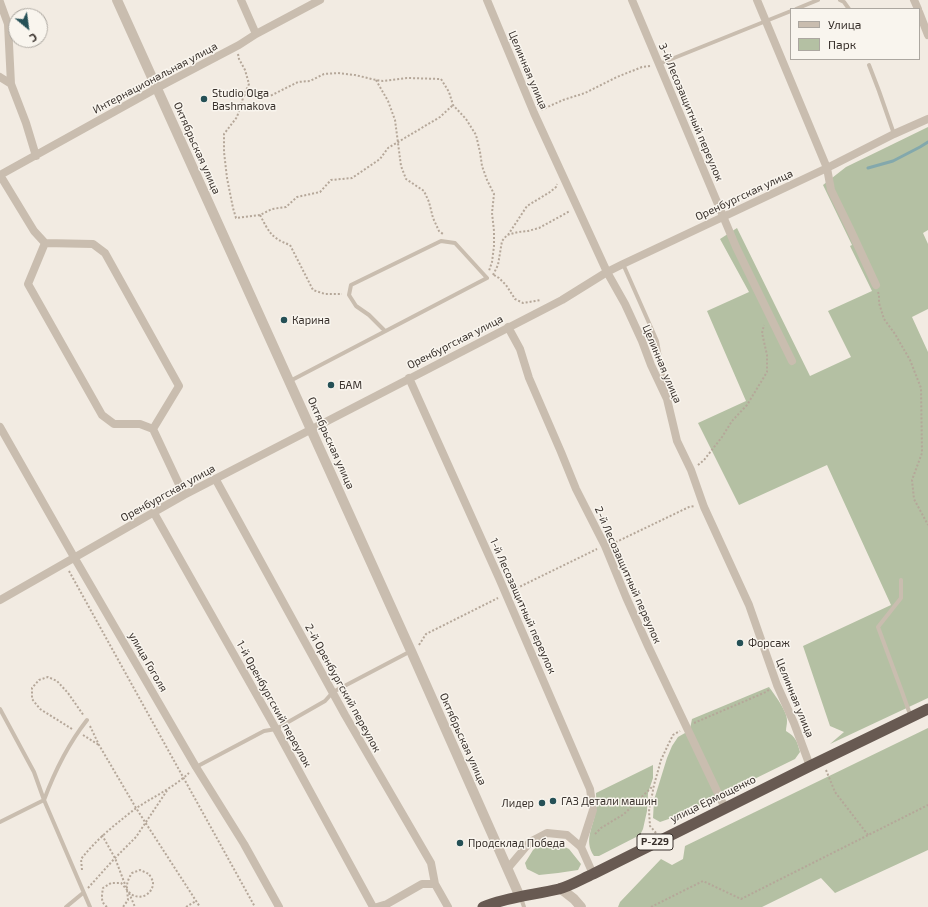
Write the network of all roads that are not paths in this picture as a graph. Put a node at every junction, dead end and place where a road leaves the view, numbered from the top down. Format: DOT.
graph roads {
  1 [pos="117,0"];
  2 [pos="241,0"];
  3 [pos="320,0"];
  4 [pos="487,0"];
  5 [pos="632,0"];
  6 [pos="757,0"];
  7 [pos="818,0"];
  8 [pos="840,0"];
  9 [pos="0,2"];
  10 [pos="798,8"];
  11 [pos="848,8"];
  12 [pos="790,11"];
  13 [pos="920,15"];
  14 [pos="766,21"];
  15 [pos="256,34"];
  16 [pos="928,35"];
  17 [pos="659,64"];
  18 [pos="869,65"];
  19 [pos="0,77"];
  20 [pos="11,84"];
  21 [pos="157,88"];
  22 [pos="928,119"];
  23 [pos="894,134"];
  24 [pos="36,156"];
  25 [pos="827,168"];
  26 [pos="0,175"];
  27 [pos="723,216"];
  28 [pos="45,242"];
  29 [pos="623,264"];
  30 [pos="607,272"];
  31 [pos="876,285"];
  32 [pos="508,327"];
  33 [pos="384,331"];
  34 [pos="792,361"];
  35 [pos="409,378"];
  36 [pos="289,381"];
  37 [pos="668,399"];
  38 [pos="0,427"];
  39 [pos="153,429"];
  40 [pos="311,429"];
  41 [pos="216,480"];
  42 [pos="184,495"];
  43 [pos="154,513"];
  44 [pos="74,557"];
  45 [pos="900,580"];
  46 [pos="0,600"];
  47 [pos="411,651"];
  48 [pos="333,692"];
  49 [pos="0,709"];
  50 [pos="928,709"];
  51 [pos="911,717"];
  52 [pos="87,720"];
  53 [pos="276,729"];
  54 [pos="810,766"];
  55 [pos="196,767"];
  56 [pos="44,800"];
  57 [pos="725,808"];
  58 [pos="0,822"];
  59 [pos="581,847"];
  60 [pos="508,868"];
  61 [pos="593,874"];
  62 [pos="435,884"];
  63 [pos="560,888"];
  64 [pos="84,893"];
  65 [pos="522,902"];
  66 [pos="66,907"];
  67 [pos="90,907"];
  68 [pos="279,907"];
  69 [pos="373,907"];
  70 [pos="377,907"];
  71 [pos="448,907"];
  72 [pos="483,907"];
  73 [pos="581,907"];
  1 -- 21 [label="street, Октябрьская улица"];
  2 -- 15 [label="street"];
  3 -- 15 [label="street, Интернациональная улица"];
  4 -- 30 [label="street, Целинная улица"];
  5 -- 17 [label="street, 3-й Лесозащитный переулок"];
  6 -- 14 [label="street"];
  7 -- 10 [label="lane"];
  8 -- 11 [label="lane"];
  9 -- 20 [label="street"];
  12 -- 14 [label="lane"];
  13 -- 16 [label="street"];
  14 -- 17 [label="lane"];
  14 -- 25 [label="street"];
  15 -- 21 [label="street, Интернациональная улица"];
  17 -- 27 [label="street, 3-й Лесозащитный переулок"];
  18 -- 23 [label="lane"];
  19 -- 20 [label="street"];
  20 -- 24 [label="street"];
  21 -- 24 [label="street, Интернациональная улица"];
  21 -- 36 [label="street, Октябрьская улица"];
  22 -- 23 [label="street, Оренбургская улица"];
  23 -- 25 [label="street, Оренбургская улица"];
  24 -- 26 [label="street, Интернациональная улица"];
  25 -- 27 [label="street, Оренбургская улица"];
  25 -- 31 [label="street"];
  26 -- 28 [label="street"];
  27 -- 29 [label="street, Оренбургская улица"];
  27 -- 34 [label="street, 3-й Лесозащитный переулок"];
  28 -- 39 [label="street"];
  28 -- 39 [label="street"];
  29 -- 30 [label="street, Оренбургская улица"];
  29 -- 37 [label="lane"];
  30 -- 32 [label="street, Оренбургская улица"];
  30 -- 37 [label="street, Целинная улица"];
  32 -- 35 [label="street, Оренбургская улица"];
  32 -- 57 [label="street, 2-й Лесозащитный переулок"];
  33 -- 33 [label="lane"];
  33 -- 36 [label="lane"];
  35 -- 40 [label="street, Оренбургская улица"];
  35 -- 59 [label="street, 1-й Лесозащитный переулок"];
  36 -- 40 [label="street, Октябрьская улица"];
  37 -- 54 [label="street, Целинная улица"];
  38 -- 44 [label="street, улица Гоголя"];
  39 -- 42 [label="street"];
  40 -- 41 [label="street, Оренбургская улица"];
  40 -- 47 [label="street, Октябрьская улица"];
  41 -- 42 [label="street, Оренбургская улица"];
  41 -- 48 [label="street, 2-й Оренбургский переулок"];
  42 -- 43 [label="street, Оренбургская улица"];
  43 -- 44 [label="street, Оренбургская улица"];
  43 -- 53 [label="street, 1-й Оренбургский переулок"];
  44 -- 46 [label="street, Оренбургская улица"];
  44 -- 55 [label="street, улица Гоголя"];
  45 -- 51 [label="lane"];
  47 -- 48 [label="lane"];
  47 -- 60 [label="street, Октябрьская улица"];
  48 -- 53 [label="lane"];
  48 -- 62 [label="street, 2-й Оренбургский переулок"];
  49 -- 56 [label="lane"];
  50 -- 51 [label="highway, улица Ермощенко / Р-229"];
  51 -- 54 [label="highway, улица Ермощенко / Р-229"];
  52 -- 56 [label="lane"];
  53 -- 55 [label="lane"];
  53 -- 69 [label="street, 1-й Оренбургский переулок"];
  54 -- 57 [label="highway, улица Ермощенко / Р-229"];
  55 -- 68 [label="street, улица Гоголя"];
  56 -- 58 [label="lane"];
  56 -- 64 [label="lane"];
  57 -- 61 [label="highway, улица Ермощенко / Р-229"];
  59 -- 60 [label="street"];
  59 -- 61 [label="street"];
  60 -- 65 [label="street, Октябрьская улица"];
  61 -- 63 [label="highway, улица Ермощенко / Р-229"];
  62 -- 70 [label="street"];
  62 -- 71 [label="street, 2-й Оренбургский переулок"];
  63 -- 65 [label="highway, улица Ермощенко / Р-229"];
  63 -- 73 [label="street"];
  64 -- 66 [label="lane"];
  64 -- 67 [label="lane"];
  65 -- 72 [label="highway, улица Ермощенко / Р-229"];
}
